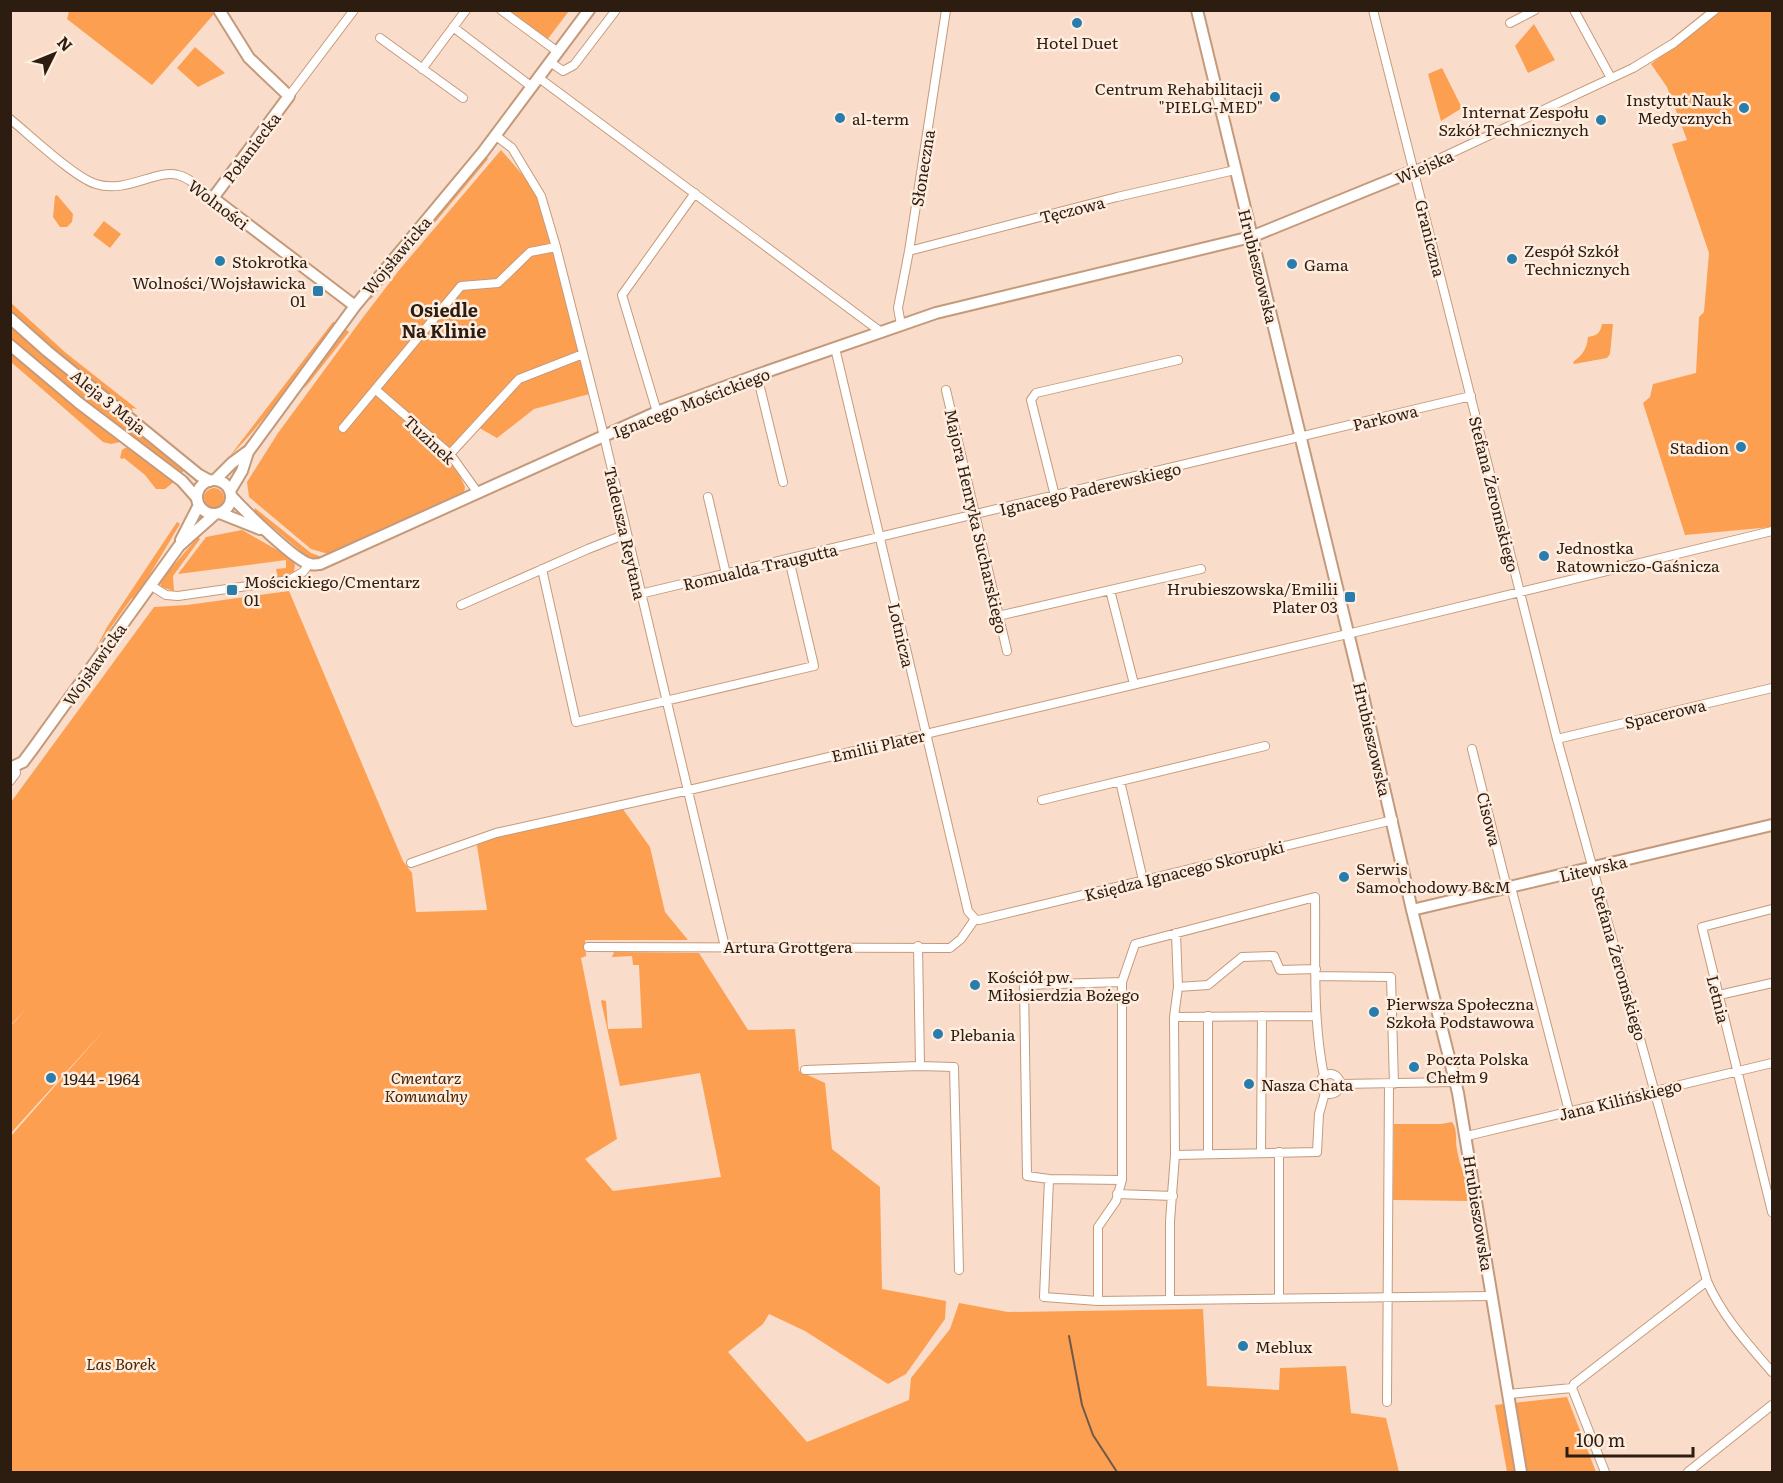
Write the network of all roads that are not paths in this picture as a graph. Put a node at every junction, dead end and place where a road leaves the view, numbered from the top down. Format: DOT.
graph roads {
  1 [pos="219,10"];
  2 [pos="354,10"];
  3 [pos="466,10"];
  4 [pos="501,10"];
  5 [pos="589,10"];
  6 [pos="616,10"];
  7 [pos="946,10"];
  8 [pos="1197,10"];
  9 [pos="1373,10"];
  10 [pos="1535,10"];
  11 [pos="1574,10"];
  12 [pos="1715,10"];
  13 [pos="1510,23"];
  14 [pos="453,27"];
  15 [pos="380,38"];
  16 [pos="558,52"];
  17 [pos="550,62"];
  18 [pos="422,69"];
  19 [pos="1611,78"];
  20 [pos="535,82"];
  21 [pos="289,96"];
  22 [pos="463,98"];
  23 [pos="10,119"];
  24 [pos="495,135"];
  25 [pos="1235,170"];
  26 [pos="1413,171"];
  27 [pos="695,193"];
  28 [pos="213,198"];
  29 [pos="1251,237"];
  30 [pos="556,247"];
  31 [pos="909,251"];
  32 [pos="355,306"];
  33 [pos="10,318"];
  34 [pos="901,325"];
  35 [pos="880,332"];
  36 [pos="10,345"];
  37 [pos="835,348"];
  38 [pos="583,354"];
  39 [pos="1178,360"];
  40 [pos="757,375"];
  41 [pos="376,390"];
  42 [pos="946,390"];
  43 [pos="1471,396"];
  44 [pos="657,412"];
  45 [pos="344,428"];
  46 [pos="604,436"];
  47 [pos="1300,437"];
  48 [pos="248,452"];
  49 [pos="450,454"];
  50 [pos="212,481"];
  51 [pos="783,482"];
  52 [pos="230,493"];
  53 [pos="478,493"];
  54 [pos="1055,496"];
  55 [pos="708,497"];
  56 [pos="198,502"];
  57 [pos="217,514"];
  58 [pos="974,515"];
  59 [pos="1773,531"];
  60 [pos="266,532"];
  61 [pos="626,534"];
  62 [pos="879,537"];
  63 [pos="179,546"];
  64 [pos="789,559"];
  65 [pos="309,564"];
  66 [pos="1201,568"];
  67 [pos="542,569"];
  68 [pos="726,574"];
  69 [pos="150,585"];
  70 [pos="1110,590"];
  71 [pos="1519,593"];
  72 [pos="640,594"];
  73 [pos="461,605"];
  74 [pos="998,616"];
  75 [pos="1348,634"];
  76 [pos="1007,651"];
  77 [pos="1134,684"];
  78 [pos="1773,688"];
  79 [pos="667,702"];
  80 [pos="926,734"];
  81 [pos="1557,739"];
  82 [pos="1265,746"];
  83 [pos="1472,749"];
  84 [pos="13,767"];
  85 [pos="10,781"];
  86 [pos="1120,781"];
  87 [pos="688,790"];
  88 [pos="1042,800"];
  89 [pos="1393,820"];
  90 [pos="1773,825"];
  91 [pos="411,863"];
  92 [pos="1593,867"];
  93 [pos="1143,880"];
  94 [pos="1509,888"];
  95 [pos="1773,909"];
  96 [pos="1412,910"];
  97 [pos="975,919"];
  98 [pos="1176,933"];
  99 [pos="918,946"];
  100 [pos="588,947"];
  101 [pos="725,947"];
  102 [pos="1316,973"];
  103 [pos="1122,981"];
  104 [pos="1773,983"];
  105 [pos="1178,987"];
  106 [pos="1719,995"];
  107 [pos="1209,1016"];
  108 [pos="1262,1016"];
  109 [pos="1316,1016"];
  110 [pos="1174,1017"];
  111 [pos="1773,1063"];
  112 [pos="920,1066"];
  113 [pos="805,1070"];
  114 [pos="1737,1071"];
  115 [pos="1324,1076"];
  116 [pos="1456,1082"];
  117 [pos="1340,1084"];
  118 [pos="1391,1084"];
  119 [pos="1655,1090"];
  120 [pos="1325,1093"];
  121 [pos="1569,1111"];
  122 [pos="1467,1136"];
  123 [pos="1261,1152"];
  124 [pos="1280,1152"];
  125 [pos="1208,1154"];
  126 [pos="1175,1155"];
  127 [pos="1049,1179"];
  128 [pos="1122,1180"];
  129 [pos="1118,1194"];
  130 [pos="1173,1196"];
  131 [pos="1773,1212"];
  132 [pos="959,1270"];
  133 [pos="1707,1281"];
  134 [pos="1492,1296"];
  135 [pos="1389,1298"];
  136 [pos="1170,1299"];
  137 [pos="1279,1299"];
  138 [pos="1098,1300"];
  139 [pos="1773,1372"];
  140 [pos="1572,1388"];
  141 [pos="1509,1394"];
  142 [pos="1387,1402"];
  143 [pos="1773,1405"];
  144 [pos="1521,1473"];
  145 [pos="1605,1473"];
  146 [pos="1688,1473"];
  1 -- 21 [label="street, Połaniecka"];
  2 -- 21 [label="street, Połaniecka"];
  3 -- 14 [label="street"];
  4 -- 16 [label="street"];
  5 -- 16 [label="street, Wojsławicka"];
  6 -- 17 [label="street"];
  7 -- 31 [label="street, Słoneczna"];
  8 -- 25 [label="street, Hrubieszowska"];
  9 -- 26 [label="street, Graniczna"];
  10 -- 13 [label="street"];
  11 -- 19 [label="street"];
  12 -- 19 [label="street, Wiejska"];
  14 -- 18 [label="street"];
  14 -- 20 [label="street"];
  15 -- 18 [label="street"];
  16 -- 17 [label="street, Wojsławicka"];
  17 -- 20 [label="street, Wojsławicka"];
  18 -- 22 [label="street"];
  19 -- 26 [label="street, Wiejska"];
  20 -- 24 [label="street, Wojsławicka"];
  20 -- 27 [label="street"];
  21 -- 28 [label="street, Połaniecka"];
  23 -- 28 [label="street, Wolności"];
  24 -- 30 [label="street, Tadeusza Reytana"];
  24 -- 32 [label="street, Wojsławicka"];
  25 -- 29 [label="street, Hrubieszowska"];
  25 -- 31 [label="street, Tęczowa"];
  26 -- 29 [label="street, Wiejska"];
  26 -- 43 [label="street, Graniczna"];
  27 -- 35 [label="street"];
  27 -- 44 [label="street"];
  28 -- 32 [label="street, Wolności"];
  29 -- 34 [label="street, Ignacego Mościckiego"];
  29 -- 47 [label="street, Hrubieszowska"];
  30 -- 38 [label="street, Tadeusza Reytana"];
  30 -- 41 [label="street"];
  31 -- 34 [label="street, Słoneczna"];
  32 -- 48 [label="street, Wojsławicka"];
  33 -- 50 [label="street, Aleja 3 Maja"];
  34 -- 35 [label="street, Ignacego Mościckiego"];
  35 -- 37 [label="street, Ignacego Mościckiego"];
  36 -- 56 [label="street, Aleja 3 Maja"];
  37 -- 40 [label="street, Ignacego Mościckiego"];
  37 -- 62 [label="street, Lotnicza"];
  38 -- 46 [label="street, Tadeusza Reytana"];
  38 -- 49 [label="street"];
  39 -- 54 [label="street"];
  40 -- 44 [label="street, Ignacego Mościckiego"];
  40 -- 51 [label="street"];
  41 -- 45 [label="street"];
  41 -- 49 [label="street, Tuzinek"];
  42 -- 58 [label="street, Majora Henryka Sucharskiego"];
  43 -- 47 [label="street, Parkowa"];
  43 -- 71 [label="street, Stefana Żeromskiego"];
  44 -- 46 [label="street, Ignacego Mościckiego"];
  46 -- 53 [label="street, Ignacego Mościckiego"];
  46 -- 61 [label="street, Tadeusza Reytana"];
  47 -- 54 [label="street, Ignacego Paderewskiego"];
  47 -- 75 [label="street, Hrubieszowska"];
  48 -- 50 [label="street, Wojsławicka"];
  48 -- 52 [label="street, Wojsławicka"];
  49 -- 53 [label="street, Tuzinek"];
  50 -- 52 [label="street"];
  50 -- 56 [label="street"];
  52 -- 57 [label="street"];
  52 -- 60 [label="street"];
  53 -- 65 [label="street, Ignacego Mościckiego"];
  54 -- 58 [label="street, Ignacego Paderewskiego"];
  55 -- 68 [label="street"];
  56 -- 57 [label="street"];
  56 -- 63 [label="street, Wojsławicka"];
  57 -- 60 [label="street"];
  57 -- 63 [label="street, Wojsławicka"];
  58 -- 62 [label="street, Ignacego Paderewskiego"];
  58 -- 74 [label="street, Majora Henryka Sucharskiego"];
  59 -- 71 [label="street, Emilii Plater"];
  60 -- 65 [label="street"];
  61 -- 67 [label="street"];
  61 -- 72 [label="street, Tadeusza Reytana"];
  62 -- 64 [label="street, Romualda Traugutta"];
  62 -- 80 [label="street, Lotnicza"];
  63 -- 69 [label="street, Wojsławicka"];
  64 -- 68 [label="street, Romualda Traugutta"];
  64 -- 79 [label="street"];
  65 -- 69 [label="street, Ignacego Mościckiego"];
  66 -- 70 [label="street"];
  67 -- 73 [label="street"];
  67 -- 79 [label="street"];
  68 -- 72 [label="street, Romualda Traugutta"];
  69 -- 84 [label="street, Wojsławicka"];
  70 -- 74 [label="street"];
  70 -- 77 [label="street"];
  71 -- 75 [label="street, Emilii Plater"];
  71 -- 81 [label="street, Stefana Żeromskiego"];
  72 -- 79 [label="street, Tadeusza Reytana"];
  74 -- 76 [label="street, Majora Henryka Sucharskiego"];
  75 -- 77 [label="street, Emilii Plater"];
  75 -- 89 [label="street, Hrubieszowska"];
  77 -- 80 [label="street, Emilii Plater"];
  78 -- 81 [label="street, Spacerowa"];
  79 -- 87 [label="street, Tadeusza Reytana"];
  80 -- 87 [label="street, Emilii Plater"];
  80 -- 97 [label="street, Lotnicza"];
  81 -- 92 [label="street, Stefana Żeromskiego"];
  82 -- 86 [label="street"];
  83 -- 94 [label="street, Cisowa"];
  84 -- 85 [label="street, Wojsławicka"];
  86 -- 88 [label="street"];
  86 -- 93 [label="street"];
  87 -- 91 [label="street, Emilii Plater"];
  87 -- 101 [label="street, Tadeusza Reytana"];
  89 -- 93 [label="street, Księdza Ignacego Skorupki"];
  89 -- 96 [label="street, Hrubieszowska"];
  90 -- 92 [label="street, Litewska"];
  92 -- 94 [label="street, Litewska"];
  92 -- 119 [label="street, Stefana Żeromskiego"];
  93 -- 97 [label="street, Księdza Ignacego Skorupki"];
  94 -- 96 [label="street, Litewska"];
  94 -- 121 [label="street, Cisowa"];
  95 -- 106 [label="street, Letnia"];
  96 -- 116 [label="street, Hrubieszowska"];
  97 -- 99 [label="street, Artura Grottgera"];
  98 -- 102 [label="street"];
  98 -- 103 [label="street"];
  98 -- 105 [label="street"];
  99 -- 101 [label="street, Artura Grottgera"];
  99 -- 112 [label="street"];
  100 -- 101 [label="street, Artura Grottgera"];
  102 -- 105 [label="street"];
  102 -- 109 [label="street"];
  102 -- 118 [label="street"];
  103 -- 127 [label="street"];
  103 -- 128 [label="street"];
  104 -- 106 [label="street"];
  105 -- 110 [label="street"];
  106 -- 114 [label="street, Letnia"];
  107 -- 108 [label="street"];
  107 -- 110 [label="street"];
  107 -- 125 [label="street"];
  108 -- 109 [label="street"];
  108 -- 123 [label="street"];
  109 -- 115 [label="street"];
  110 -- 126 [label="street"];
  111 -- 114 [label="street, Jana Kilińskiego"];
  112 -- 113 [label="street"];
  112 -- 132 [label="street"];
  114 -- 119 [label="street, Jana Kilińskiego"];
  114 -- 131 [label="street, Letnia"];
  115 -- 117 [label="street"];
  115 -- 120 [label="street"];
  116 -- 118 [label="street"];
  116 -- 122 [label="street, Hrubieszowska"];
  117 -- 118 [label="street"];
  117 -- 120 [label="street"];
  118 -- 135 [label="street"];
  119 -- 121 [label="street, Jana Kilińskiego"];
  119 -- 133 [label="street, Stefana Żeromskiego"];
  120 -- 124 [label="street"];
  121 -- 122 [label="street, Jana Kilińskiego"];
  122 -- 134 [label="street, Hrubieszowska"];
  123 -- 124 [label="street"];
  123 -- 125 [label="street"];
  124 -- 137 [label="street"];
  125 -- 126 [label="street"];
  126 -- 130 [label="street"];
  127 -- 128 [label="street"];
  127 -- 138 [label="street"];
  128 -- 129 [label="street"];
  129 -- 130 [label="street"];
  129 -- 138 [label="street"];
  130 -- 136 [label="street"];
  133 -- 139 [label="street, Stefana Żeromskiego"];
  133 -- 140 [label="street"];
  134 -- 135 [label="street"];
  134 -- 141 [label="street, Hrubieszowska"];
  135 -- 137 [label="street"];
  135 -- 142 [label="street"];
  136 -- 137 [label="street"];
  136 -- 138 [label="street"];
  140 -- 141 [label="street"];
  140 -- 145 [label="street"];
  141 -- 144 [label="street, Hrubieszowska"];
  143 -- 146 [label="street"];
}
